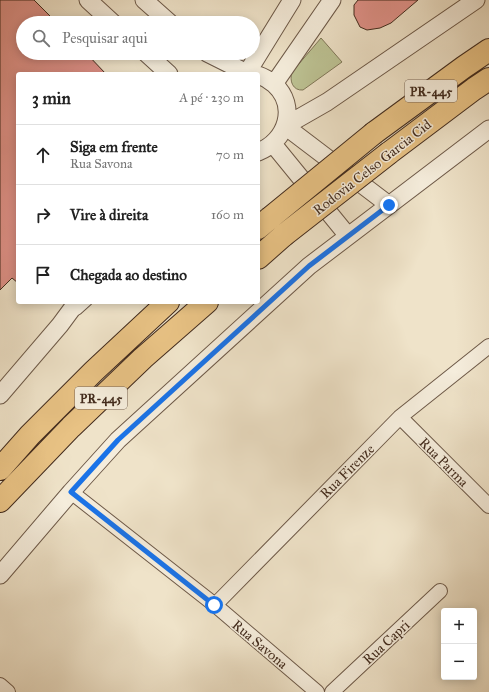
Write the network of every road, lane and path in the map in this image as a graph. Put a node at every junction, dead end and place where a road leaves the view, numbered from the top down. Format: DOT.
graph roads {
  1 [pos="88,0"];
  2 [pos="144,0"];
  3 [pos="292,0"];
  4 [pos="332,0"];
  5 [pos="476,0"];
  6 [pos="105,16"];
  7 [pos="162,16"];
  8 [pos="489,50"];
  9 [pos="260,55"];
  10 [pos="154,60"];
  11 [pos="221,60"];
  12 [pos="257,60"];
  13 [pos="167,72"];
  14 [pos="245,72"];
  15 [pos="250,72"];
  16 [pos="260,77"];
  17 [pos="489,79"];
  18 [pos="274,84"];
  19 [pos="285,126"];
  20 [pos="489,129"];
  21 [pos="273,144"];
  22 [pos="260,151"];
  23 [pos="389,205"];
  24 [pos="264,223"];
  25 [pos="348,236"];
  26 [pos="260,256"];
  27 [pos="76,304"];
  28 [pos="86,304"];
  29 [pos="166,304"];
  30 [pos="205,304"];
  31 [pos="60,325"];
  32 [pos="489,346"];
  33 [pos="0,396"];
  34 [pos="400,417"];
  35 [pos="0,469"];
  36 [pos="71,492"];
  37 [pos="0,501"];
  38 [pos="489,506"];
  39 [pos="0,575"];
  40 [pos="440,591"];
  41 [pos="214,605"];
  42 [pos="0,685"];
  43 [pos="8,692"];
  44 [pos="317,692"];
  45 [pos="332,692"];
  1 -- 6 [label="street"];
  2 -- 7 [label="street"];
  3 -- 9 [label="street"];
  4 -- 18 [label="street"];
  5 -- 19 [label="street"];
  8 -- 24 [label="highway, Rodovia Celso Garcia Cid / PR-445, bridge"];
  10 -- 13 [label="street"];
  11 -- 14 [label="street"];
  12 -- 15 [label="street"];
  16 -- 18 [label="street"];
  17 -- 26 [label="highway, Rodovia Celso Garcia Cid / PR-445, bridge"];
  18 -- 19 [label="street"];
  19 -- 21 [label="street"];
  19 -- 23 [label="street"];
  20 -- 23 [label="street"];
  21 -- 22 [label="street"];
  21 -- 25 [label="street"];
  23 -- 25 [label="street"];
  25 -- 36 [label="street"];
  27 -- 31 [label="street"];
  28 -- 31 [label="lane"];
  29 -- 35 [label="highway, PR-445"];
  30 -- 37 [label="highway, PR-445"];
  31 -- 33 [label="street"];
  32 -- 34 [label="street, Rua Firenze"];
  34 -- 38 [label="street, Rua Parma"];
  34 -- 41 [label="street, Rua Firenze"];
  36 -- 39 [label="street"];
  36 -- 41 [label="street, Rua Savona"];
  40 -- 45 [label="street, Rua Capri"];
  41 -- 44 [label="street, Rua Savona"];
  42 -- 43 [label="street"];
}
